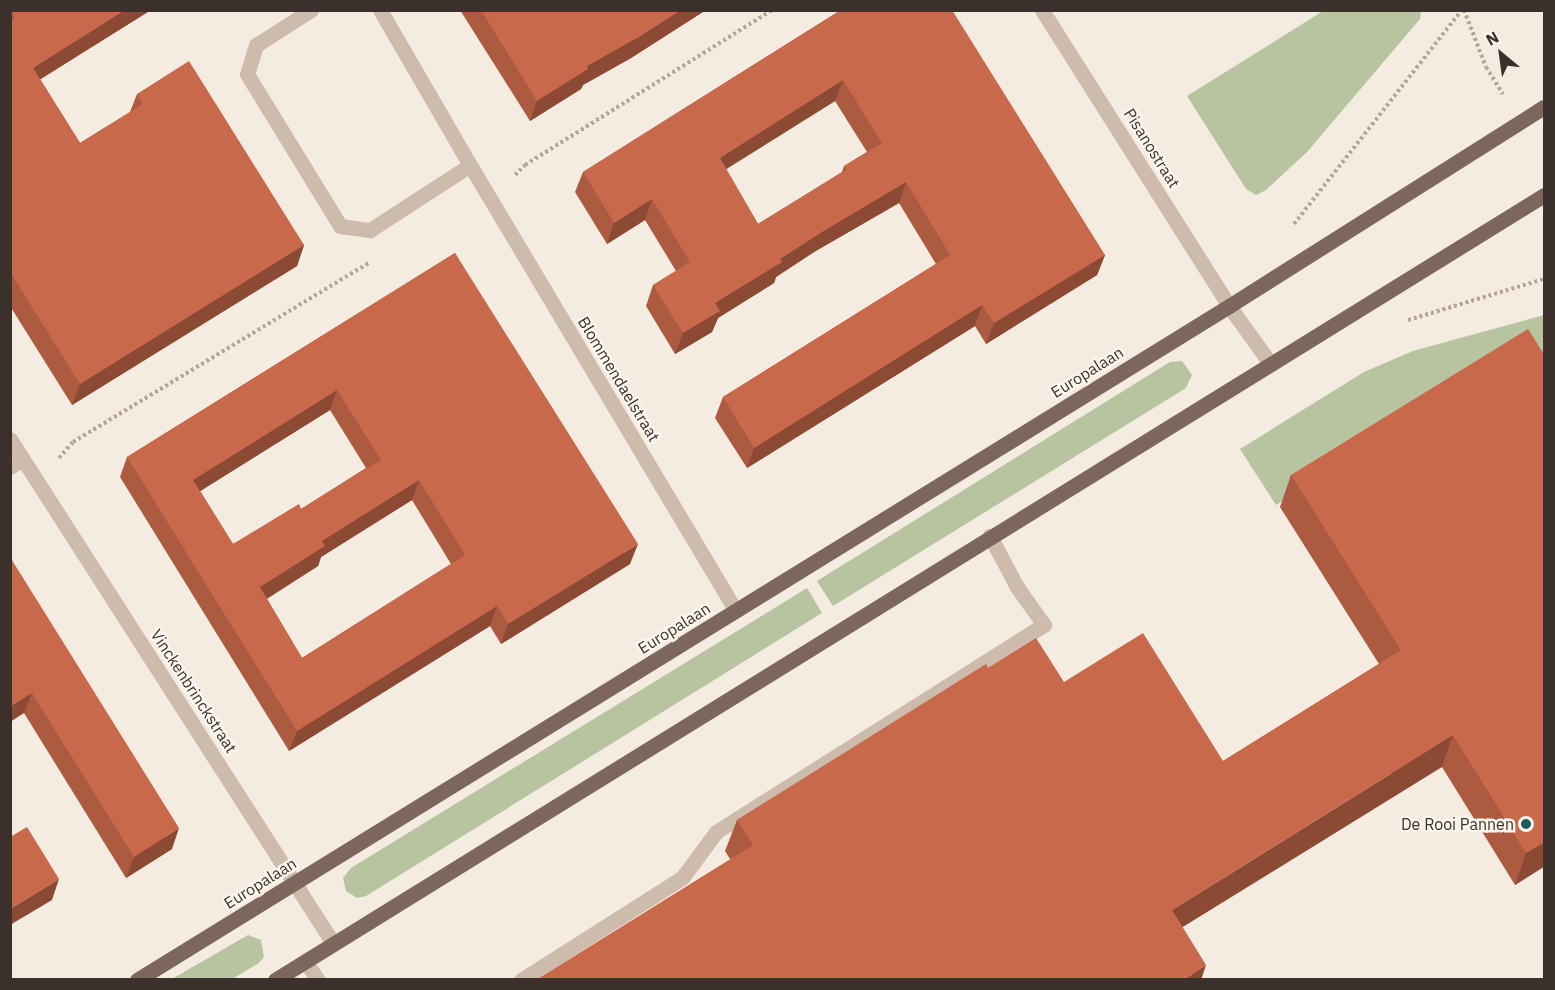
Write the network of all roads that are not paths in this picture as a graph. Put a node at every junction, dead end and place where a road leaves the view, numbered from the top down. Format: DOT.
graph roads {
  1 [pos="311,10"];
  2 [pos="380,10"];
  3 [pos="1042,10"];
  4 [pos="1545,107"];
  5 [pos="470,165"];
  6 [pos="1545,195"];
  7 [pos="1229,306"];
  8 [pos="1270,363"];
  9 [pos="10,439"];
  10 [pos="17,463"];
  11 [pos="990,536"];
  12 [pos="736,611"];
  13 [pos="296,882"];
  14 [pos="333,944"];
  15 [pos="304,961"];
  16 [pos="137,980"];
  17 [pos="275,980"];
  18 [pos="318,980"];
  19 [pos="521,980"];
  1 -- 5 [label="street"];
  2 -- 5 [label="street, Blommendaelstraat"];
  3 -- 7 [label="street, Pisanostraat"];
  4 -- 7 [label="main road, Europalaan"];
  5 -- 12 [label="street, Blommendaelstraat"];
  6 -- 8 [label="main road"];
  7 -- 8 [label="street"];
  7 -- 12 [label="main road, Europalaan"];
  8 -- 11 [label="main road"];
  9 -- 10 [label="street, Vinckenbrinckstraat"];
  10 -- 13 [label="street, Vinckenbrinckstraat"];
  11 -- 14 [label="main road"];
  11 -- 19 [label="street"];
  12 -- 13 [label="main road, Europalaan"];
  13 -- 14 [label="street, Vinckenbrinckstraat"];
  13 -- 16 [label="main road, Europalaan"];
  14 -- 15 [label="main road"];
  15 -- 17 [label="main road"];
  15 -- 18 [label="street"];
}
